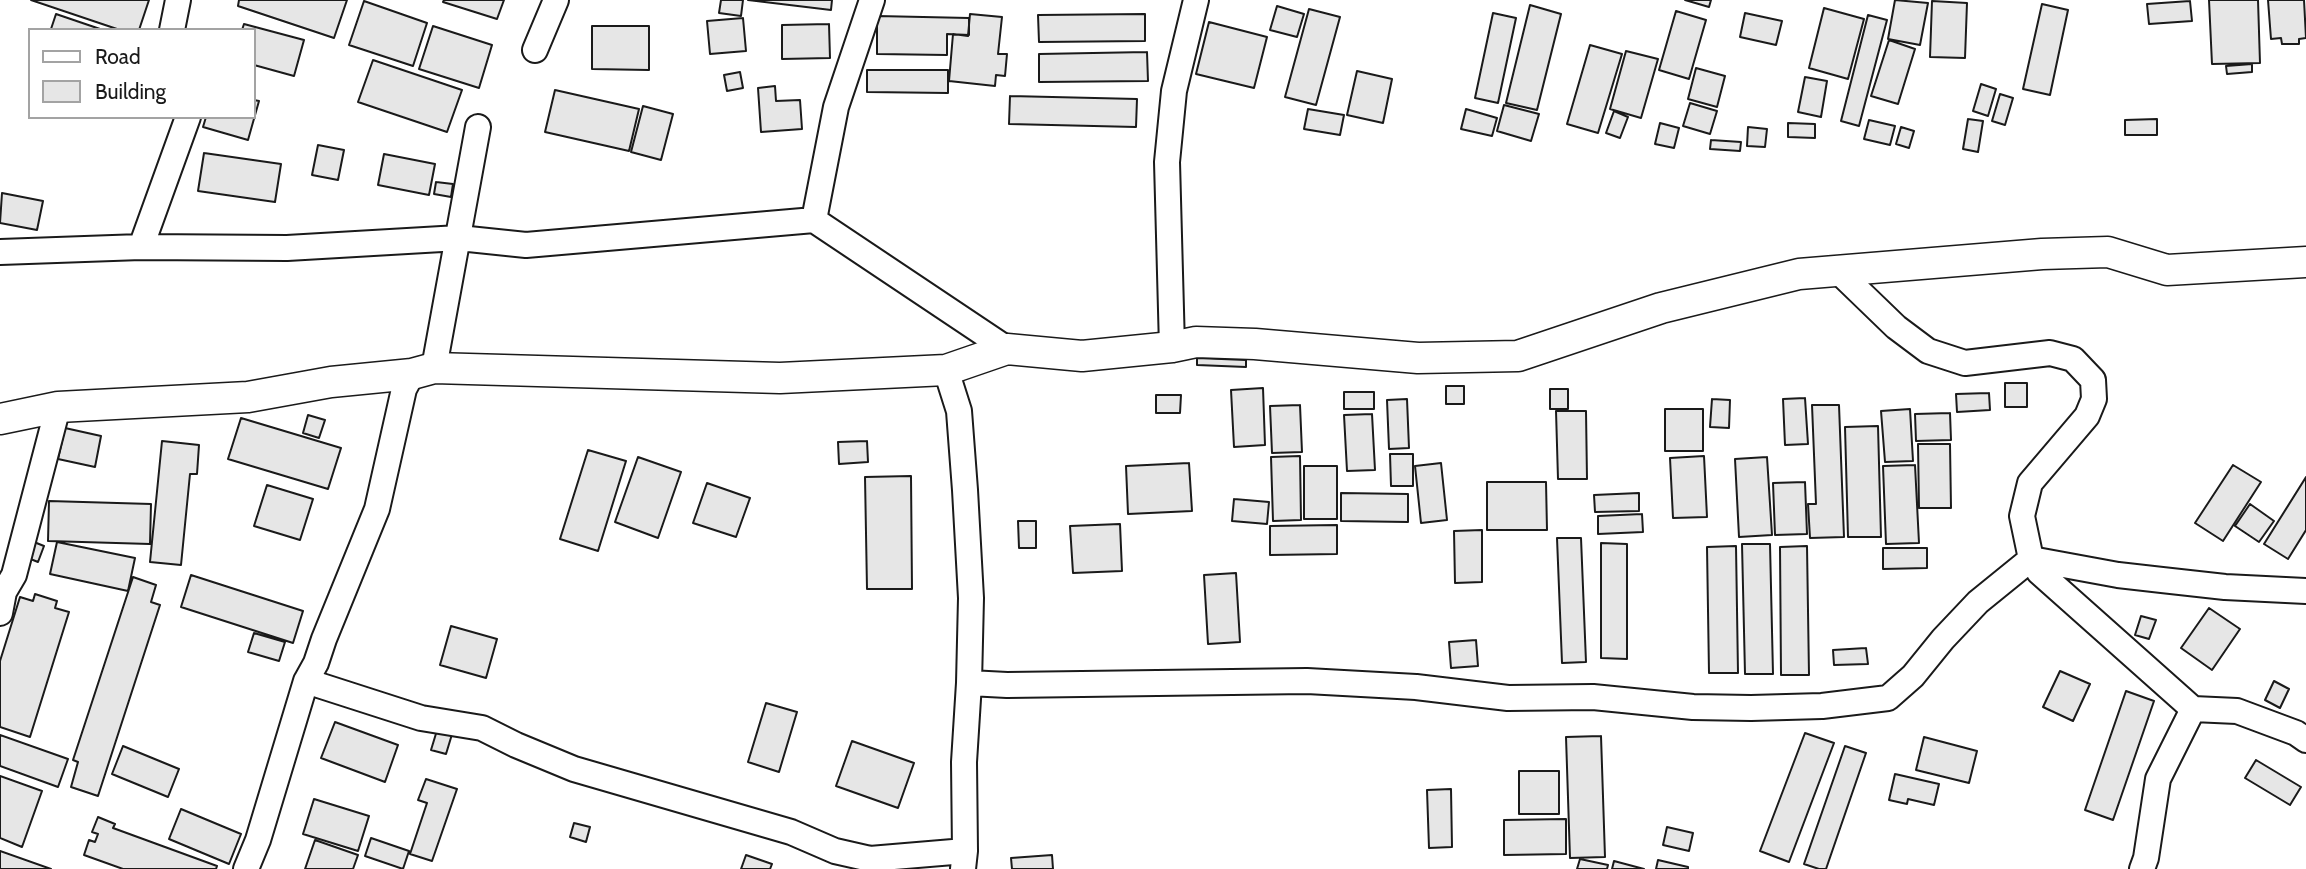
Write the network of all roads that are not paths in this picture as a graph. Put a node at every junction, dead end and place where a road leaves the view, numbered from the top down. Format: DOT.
graph roads {
  1 [pos="177,0"];
  2 [pos="556,0"];
  3 [pos="872,0"];
  4 [pos="1196,0"];
  5 [pos="172,28"];
  6 [pos="536,50"];
  7 [pos="187,119"];
  8 [pos="478,127"];
  9 [pos="814,220"];
  10 [pos="459,238"];
  11 [pos="141,247"];
  12 [pos="0,252"];
  13 [pos="2306,262"];
  14 [pos="1837,270"];
  15 [pos="1172,347"];
  16 [pos="1007,349"];
  17 [pos="946,370"];
  18 [pos="423,371"];
  19 [pos="58,407"];
  20 [pos="0,419"];
  21 [pos="2031,559"];
  22 [pos="2306,591"];
  23 [pos="0,614"];
  24 [pos="306,681"];
  25 [pos="969,683"];
  26 [pos="2193,709"];
  27 [pos="2306,740"];
  28 [pos="964,860"];
  29 [pos="246,869"];
  30 [pos="2142,869"];
  1 -- 5 [label="street"];
  2 -- 6 [label="street"];
  3 -- 9 [label="street"];
  4 -- 15 [label="street"];
  7 -- 11 [label="street"];
  8 -- 10 [label="street"];
  9 -- 10 [label="street"];
  9 -- 16 [label="street"];
  10 -- 11 [label="street"];
  10 -- 18 [label="street"];
  11 -- 12 [label="street"];
  13 -- 14 [label="street"];
  14 -- 15 [label="street"];
  14 -- 21 [label="street"];
  15 -- 16 [label="street"];
  16 -- 17 [label="street"];
  17 -- 18 [label="street"];
  17 -- 25 [label="street"];
  18 -- 19 [label="street"];
  18 -- 24 [label="street"];
  19 -- 20 [label="street"];
  19 -- 23 [label="street"];
  21 -- 22 [label="street"];
  21 -- 25 [label="street"];
  21 -- 26 [label="street"];
  24 -- 28 [label="street"];
  24 -- 29 [label="street"];
  25 -- 28 [label="street"];
  26 -- 27 [label="street"];
  26 -- 30 [label="street"];
}
